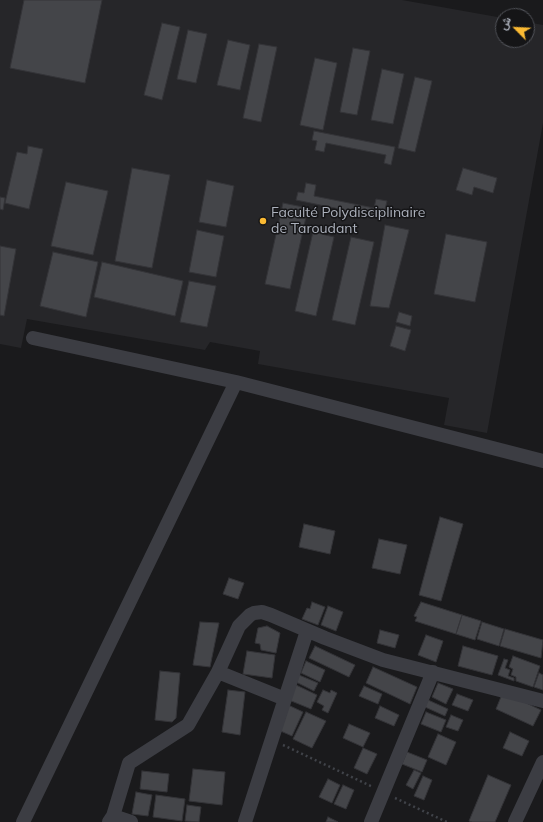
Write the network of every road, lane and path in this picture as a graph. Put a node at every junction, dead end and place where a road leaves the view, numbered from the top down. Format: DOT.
graph roads {
  1 [pos="33,338"];
  2 [pos="236,382"];
  3 [pos="543,461"];
  4 [pos="307,631"];
  5 [pos="218,672"];
  6 [pos="433,672"];
  7 [pos="285,699"];
  8 [pos="543,701"];
  9 [pos="272,740"];
  10 [pos="543,762"];
  11 [pos="383,792"];
  12 [pos="111,819"];
  13 [pos="23,822"];
  14 [pos="130,822"];
  15 [pos="245,822"];
  16 [pos="371,822"];
  17 [pos="447,822"];
  18 [pos="515,822"];
  1 -- 2 [label="street"];
  2 -- 3 [label="street"];
  2 -- 13 [label="street"];
  4 -- 5 [label="street"];
  4 -- 6 [label="street"];
  4 -- 7 [label="street"];
  5 -- 7 [label="street"];
  5 -- 12 [label="street"];
  6 -- 8 [label="street"];
  6 -- 11 [label="street"];
  7 -- 9 [label="street"];
  9 -- 11 [label="path"];
  9 -- 15 [label="street"];
  10 -- 18 [label="street"];
  11 -- 16 [label="street"];
  11 -- 17 [label="path"];
  12 -- 14 [label="street"];
}
